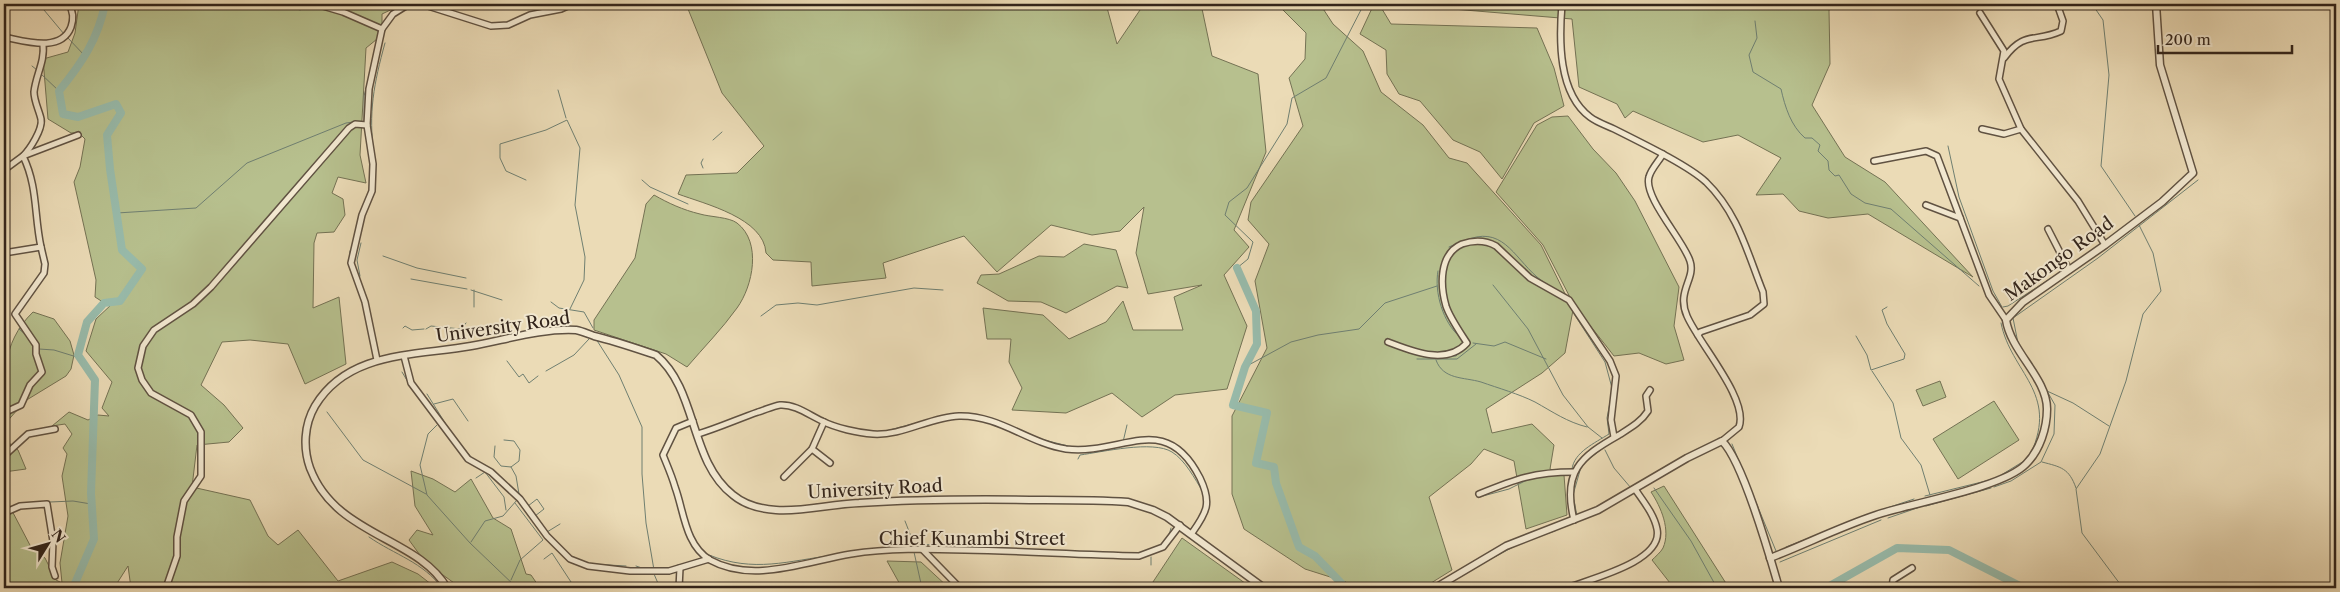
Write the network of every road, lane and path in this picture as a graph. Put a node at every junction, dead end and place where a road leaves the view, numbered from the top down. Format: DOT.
graph roads {
  1 [pos="69,4"];
  2 [pos="316,4"];
  3 [pos="572,4"];
  4 [pos="1562,4"];
  5 [pos="2057,4"];
  6 [pos="2156,4"];
  7 [pos="1980,13"];
  8 [pos="382,29"];
  9 [pos="4,37"];
  10 [pos="43,44"];
  11 [pos="2004,58"];
  12 [pos="367,125"];
  13 [pos="1982,129"];
  14 [pos="2021,129"];
  15 [pos="78,135"];
  16 [pos="1663,154"];
  17 [pos="22,156"];
  18 [pos="1874,161"];
  19 [pos="4,170"];
  20 [pos="1926,206"];
  21 [pos="1960,218"];
  22 [pos="2048,229"];
  23 [pos="2105,245"];
  24 [pos="41,248"];
  25 [pos="4,254"];
  26 [pos="2069,270"];
  27 [pos="2006,320"];
  28 [pos="1698,335"];
  29 [pos="1388,342"];
  30 [pos="404,356"];
  31 [pos="377,360"];
  32 [pos="1650,390"];
  33 [pos="4,410"];
  34 [pos="692,421"];
  35 [pos="824,422"];
  36 [pos="55,429"];
  37 [pos="698,434"];
  38 [pos="1614,437"];
  39 [pos="1722,441"];
  40 [pos="812,449"];
  41 [pos="4,456"];
  42 [pos="830,463"];
  43 [pos="1574,472"];
  44 [pos="784,477"];
  45 [pos="1635,489"];
  46 [pos="1479,494"];
  47 [pos="4,513"];
  48 [pos="1574,520"];
  49 [pos="1180,525"];
  50 [pos="1192,533"];
  51 [pos="922,549"];
  52 [pos="1770,558"];
  53 [pos="709,560"];
  54 [pos="680,568"];
  55 [pos="1912,568"];
  56 [pos="55,576"];
  57 [pos="1259,587"];
  58 [pos="166,588"];
  59 [pos="447,588"];
  60 [pos="679,588"];
  61 [pos="960,588"];
  62 [pos="1435,588"];
  63 [pos="1567,588"];
  64 [pos="1779,588"];
  65 [pos="1892,588"];
  1 -- 10 [label="street"];
  2 -- 8 [label="street"];
  3 -- 8 [label="street"];
  4 -- 16 [label="street"];
  5 -- 11 [label="street"];
  6 -- 23 [label="street, Makongo Road"];
  7 -- 11 [label="street"];
  8 -- 12 [label="street"];
  9 -- 10 [label="street"];
  10 -- 17 [label="street"];
  11 -- 14 [label="street"];
  12 -- 31 [label="street"];
  12 -- 58 [label="street"];
  13 -- 14 [label="street"];
  14 -- 23 [label="street"];
  15 -- 17 [label="street"];
  16 -- 28 [label="street"];
  16 -- 28 [label="street"];
  17 -- 19 [label="street"];
  17 -- 24 [label="street"];
  18 -- 21 [label="street"];
  20 -- 21 [label="street"];
  21 -- 27 [label="street"];
  22 -- 26 [label="street"];
  23 -- 26 [label="street, Makongo Road"];
  24 -- 25 [label="street"];
  24 -- 33 [label="street"];
  26 -- 27 [label="street, Makongo Road"];
  27 -- 52 [label="street, Makongo Road"];
  28 -- 39 [label="street"];
  29 -- 38 [label="street"];
  30 -- 31 [label="street, University Road"];
  30 -- 34 [label="street, University Road"];
  30 -- 54 [label="street"];
  31 -- 59 [label="street, University Road"];
  32 -- 38 [label="street"];
  34 -- 37 [label="street, University Road"];
  34 -- 53 [label="street"];
  35 -- 37 [label="street"];
  35 -- 40 [label="street"];
  35 -- 50 [label="street"];
  36 -- 41 [label="street"];
  37 -- 49 [label="street, University Road"];
  38 -- 43 [label="street"];
  39 -- 45 [label="street"];
  39 -- 52 [label="street"];
  40 -- 42 [label="street"];
  40 -- 44 [label="street"];
  43 -- 46 [label="street"];
  43 -- 48 [label="street"];
  45 -- 48 [label="street"];
  45 -- 63 [label="street"];
  47 -- 56 [label="street"];
  48 -- 62 [label="street"];
  49 -- 50 [label="street, University Road"];
  49 -- 51 [label="street, Chief Kunambi Street"];
  50 -- 57 [label="street, University Road"];
  51 -- 53 [label="street, Chief Kunambi Street"];
  51 -- 61 [label="street"];
  52 -- 64 [label="street"];
  53 -- 54 [label="street"];
  54 -- 60 [label="street"];
  55 -- 65 [label="street"];
}
